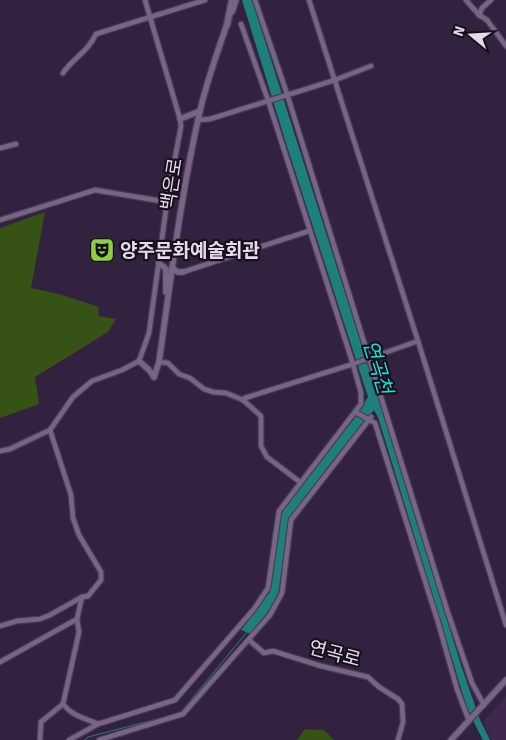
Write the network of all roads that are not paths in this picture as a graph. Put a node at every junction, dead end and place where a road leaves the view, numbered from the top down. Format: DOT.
graph roads {
  1 [pos="145,0"];
  2 [pos="205,0"];
  3 [pos="255,0"];
  4 [pos="309,0"];
  5 [pos="466,0"];
  6 [pos="491,0"];
  7 [pos="234,1"];
  8 [pos="479,14"];
  9 [pos="150,16"];
  10 [pos="241,24"];
  11 [pos="227,25"];
  12 [pos="506,46"];
  13 [pos="371,66"];
  14 [pos="63,73"];
  15 [pos="335,80"];
  16 [pos="287,94"];
  17 [pos="268,100"];
  18 [pos="200,111"];
  19 [pos="180,118"];
  20 [pos="198,120"];
  21 [pos="16,144"];
  22 [pos="0,148"];
  23 [pos="167,202"];
  24 [pos="0,220"];
  25 [pos="309,232"];
  26 [pos="159,263"];
  27 [pos="173,266"];
  28 [pos="183,272"];
  29 [pos="166,311"];
  30 [pos="418,341"];
  31 [pos="370,358"];
  32 [pos="139,361"];
  33 [pos="159,362"];
  34 [pos="353,364"];
  35 [pos="243,400"];
  36 [pos="356,412"];
  37 [pos="370,418"];
  38 [pos="50,430"];
  39 [pos="0,451"];
  40 [pos="300,482"];
  41 [pos="82,597"];
  42 [pos="77,619"];
  43 [pos="506,625"];
  44 [pos="0,626"];
  45 [pos="249,640"];
  46 [pos="0,662"];
  47 [pos="506,680"];
  48 [pos="62,704"];
  49 [pos="484,705"];
  50 [pos="469,722"];
  51 [pos="98,724"];
  52 [pos="40,740"];
  53 [pos="69,740"];
  54 [pos="99,740"];
  55 [pos="398,740"];
  56 [pos="451,740"];
  1 -- 9 [label="street"];
  2 -- 9 [label="street"];
  3 -- 16 [label="street"];
  4 -- 15 [label="street"];
  5 -- 8 [label="street"];
  6 -- 8 [label="street"];
  7 -- 11 [label="main road"];
  8 -- 12 [label="street"];
  9 -- 14 [label="street"];
  9 -- 19 [label="street"];
  10 -- 17 [label="street"];
  11 -- 18 [label="street, 백은로"];
  13 -- 15 [label="street"];
  15 -- 16 [label="street"];
  15 -- 30 [label="street"];
  16 -- 17 [label="street"];
  16 -- 31 [label="street"];
  17 -- 20 [label="street"];
  17 -- 25 [label="street"];
  18 -- 19 [label="street"];
  18 -- 20 [label="street, 백은로"];
  19 -- 23 [label="street"];
  20 -- 27 [label="street, 백은로"];
  21 -- 22 [label="street"];
  23 -- 24 [label="street"];
  23 -- 26 [label="street"];
  25 -- 28 [label="street"];
  25 -- 34 [label="street"];
  26 -- 27 [label="street"];
  26 -- 29 [label="street"];
  26 -- 32 [label="street"];
  27 -- 28 [label="street"];
  27 -- 29 [label="street, 백은로"];
  29 -- 33 [label="street, 백은로"];
  30 -- 31 [label="street"];
  30 -- 43 [label="street"];
  31 -- 34 [label="street"];
  31 -- 49 [label="street"];
  32 -- 33 [label="street, 백은로"];
  32 -- 38 [label="street"];
  33 -- 35 [label="street"];
  34 -- 35 [label="street"];
  34 -- 36 [label="street"];
  35 -- 40 [label="street"];
  36 -- 37 [label="street"];
  36 -- 40 [label="street"];
  37 -- 45 [label="street"];
  37 -- 50 [label="street"];
  38 -- 39 [label="street"];
  38 -- 41 [label="street"];
  40 -- 51 [label="street"];
  41 -- 42 [label="street"];
  41 -- 44 [label="street"];
  42 -- 46 [label="street"];
  42 -- 48 [label="street"];
  45 -- 54 [label="street"];
  45 -- 55 [label="street, 연곡로"];
  47 -- 49 [label="street"];
  48 -- 51 [label="street"];
  48 -- 52 [label="street"];
  49 -- 50 [label="street"];
  50 -- 56 [label="street"];
  51 -- 53 [label="street"];
}
